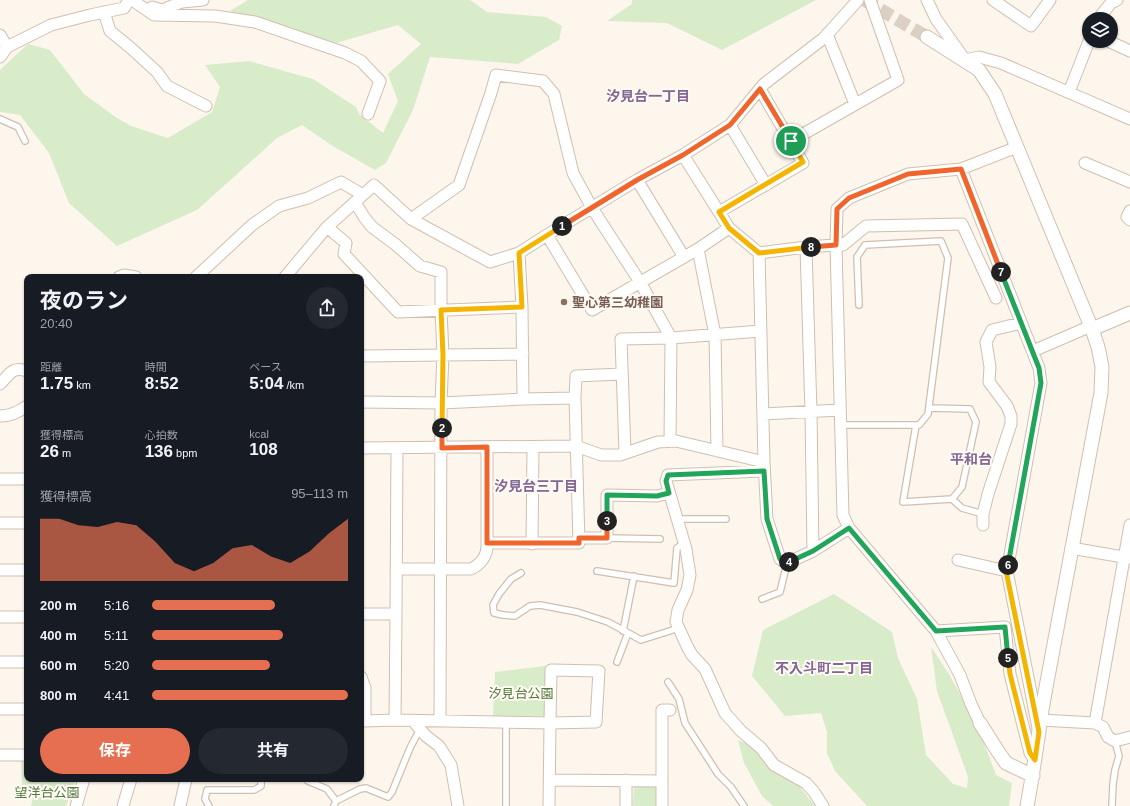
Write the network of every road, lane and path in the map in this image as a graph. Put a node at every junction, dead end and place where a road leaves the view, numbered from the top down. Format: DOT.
graph roads {
  1 [pos="130,0"];
  2 [pos="144,0"];
  3 [pos="203,0"];
  4 [pos="858,0"];
  5 [pos="870,0"];
  6 [pos="927,0"];
  7 [pos="993,0"];
  8 [pos="1050,0"];
  9 [pos="1117,0"];
  10 [pos="104,12"];
  11 [pos="1104,12"];
  12 [pos="827,34"];
  13 [pos="0,35"];
  14 [pos="927,37"];
  15 [pos="1118,46"];
  16 [pos="7,47"];
  17 [pos="1086,48"];
  18 [pos="1130,51"];
  19 [pos="0,57"];
  20 [pos="965,60"];
  21 [pos="760,89"];
  22 [pos="1069,92"];
  23 [pos="855,104"];
  24 [pos="206,106"];
  25 [pos="368,114"];
  26 [pos="0,119"];
  27 [pos="1130,119"];
  28 [pos="730,125"];
  29 [pos="25,141"];
  30 [pos="791,141"];
  31 [pos="1017,147"];
  32 [pos="683,155"];
  33 [pos="1085,163"];
  34 [pos="961,169"];
  35 [pos="637,180"];
  36 [pos="1130,182"];
  37 [pos="766,185"];
  38 [pos="359,199"];
  39 [pos="592,208"];
  40 [pos="1130,211"];
  41 [pos="719,212"];
  42 [pos="410,219"];
  43 [pos="1130,220"];
  44 [pos="328,227"];
  45 [pos="729,228"];
  46 [pos="547,235"];
  47 [pos="836,245"];
  48 [pos="806,247"];
  49 [pos="698,249"];
  50 [pos="519,253"];
  51 [pos="759,253"];
  52 [pos="684,257"];
  53 [pos="199,274"];
  54 [pos="288,274"];
  55 [pos="363,274"];
  56 [pos="364,275"];
  57 [pos="640,282"];
  58 [pos="996,298"];
  59 [pos="860,305"];
  60 [pos="522,307"];
  61 [pos="441,310"];
  62 [pos="1130,313"];
  63 [pos="1021,323"];
  64 [pos="1091,327"];
  65 [pos="761,331"];
  66 [pos="715,335"];
  67 [pos="671,338"];
  68 [pos="1032,351"];
  69 [pos="522,354"];
  70 [pos="443,355"];
  71 [pos="364,356"];
  72 [pos="24,370"];
  73 [pos="622,374"];
  74 [pos="0,384"];
  75 [pos="575,398"];
  76 [pos="523,399"];
  77 [pos="364,402"];
  78 [pos="441,403"];
  79 [pos="24,408"];
  80 [pos="929,408"];
  81 [pos="840,410"];
  82 [pos="811,412"];
  83 [pos="763,414"];
  84 [pos="0,416"];
  85 [pos="841,425"];
  86 [pos="916,425"];
  87 [pos="670,441"];
  88 [pos="576,446"];
  89 [pos="487,447"];
  90 [pos="533,447"];
  91 [pos="364,448"];
  92 [pos="397,448"];
  93 [pos="442,448"];
  94 [pos="717,451"];
  95 [pos="625,453"];
  96 [pos="764,466"];
  97 [pos="0,479"];
  98 [pos="24,479"];
  99 [pos="669,493"];
  100 [pos="952,499"];
  101 [pos="983,514"];
  102 [pos="677,519"];
  103 [pos="726,519"];
  104 [pos="0,522"];
  105 [pos="24,522"];
  106 [pos="983,525"];
  107 [pos="1130,525"];
  108 [pos="849,528"];
  109 [pos="579,538"];
  110 [pos="607,538"];
  111 [pos="660,539"];
  112 [pos="487,543"];
  113 [pos="684,543"];
  114 [pos="532,544"];
  115 [pos="1071,548"];
  116 [pos="813,551"];
  117 [pos="1127,557"];
  118 [pos="958,560"];
  119 [pos="787,563"];
  120 [pos="396,569"];
  121 [pos="0,570"];
  122 [pos="24,570"];
  123 [pos="441,570"];
  124 [pos="596,571"];
  125 [pos="1006,571"];
  126 [pos="521,573"];
  127 [pos="634,576"];
  128 [pos="762,599"];
  129 [pos="364,614"];
  130 [pos="396,614"];
  131 [pos="0,617"];
  132 [pos="24,617"];
  133 [pos="679,628"];
  134 [pos="936,631"];
  135 [pos="626,632"];
  136 [pos="0,662"];
  137 [pos="24,662"];
  138 [pos="617,662"];
  139 [pos="668,682"];
  140 [pos="364,685"];
  141 [pos="364,700"];
  142 [pos="0,709"];
  143 [pos="24,709"];
  144 [pos="670,710"];
  145 [pos="364,717"];
  146 [pos="395,720"];
  147 [pos="440,721"];
  148 [pos="506,722"];
  149 [pos="550,723"];
  150 [pos="980,723"];
  151 [pos="1095,723"];
  152 [pos="416,725"];
  153 [pos="1040,726"];
  154 [pos="1130,737"];
  155 [pos="1115,741"];
  156 [pos="0,755"];
  157 [pos="24,755"];
  158 [pos="1035,760"];
  159 [pos="1033,776"];
  160 [pos="550,780"];
  161 [pos="626,780"];
  162 [pos="662,781"];
  163 [pos="83,782"];
  164 [pos="130,782"];
  165 [pos="185,782"];
  166 [pos="261,782"];
  167 [pos="310,782"];
  168 [pos="335,804"];
  169 [pos="76,806"];
  170 [pos="123,806"];
  171 [pos="180,806"];
  172 [pos="209,806"];
  173 [pos="458,806"];
  174 [pos="506,806"];
  175 [pos="550,806"];
  176 [pos="626,806"];
  177 [pos="662,806"];
  178 [pos="744,806"];
  179 [pos="823,806"];
  180 [pos="1027,806"];
  181 [pos="1112,806"];
  1 -- 10 [label="street"];
  1 -- 25 [label="street"];
  2 -- 3 [label="street"];
  4 -- 12 [label="street"];
  5 -- 23 [label="street"];
  6 -- 20 [label="street"];
  7 -- 8 [label="street"];
  9 -- 11 [label="street"];
  10 -- 16 [label="street"];
  10 -- 24 [label="street"];
  12 -- 21 [label="street"];
  12 -- 23 [label="street"];
  13 -- 16 [label="street"];
  14 -- 20 [label="street"];
  15 -- 18 [label="street"];
  16 -- 19 [label="street"];
  17 -- 22 [label="street"];
  20 -- 22 [label="street"];
  20 -- 31 [label="street"];
  21 -- 28 [label="street"];
  21 -- 30 [label="street"];
  22 -- 27 [label="street"];
  23 -- 30 [label="street"];
  26 -- 29 [label="lane"];
  28 -- 32 [label="street"];
  28 -- 37 [label="street"];
  30 -- 37 [label="street"];
  31 -- 34 [label="street"];
  31 -- 64 [label="street"];
  32 -- 35 [label="street"];
  32 -- 41 [label="street"];
  33 -- 36 [label="street"];
  34 -- 47 [label="street"];
  34 -- 63 [label="street"];
  35 -- 39 [label="street"];
  35 -- 52 [label="street"];
  37 -- 41 [label="street"];
  38 -- 42 [label="street"];
  38 -- 44 [label="street"];
  38 -- 53 [label="street"];
  38 -- 61 [label="street"];
  39 -- 42 [label="street"];
  39 -- 46 [label="street"];
  39 -- 57 [label="street"];
  40 -- 43 [label="street"];
  41 -- 45 [label="street"];
  42 -- 50 [label="street"];
  44 -- 54 [label="street"];
  44 -- 55 [label="street"];
  45 -- 49 [label="street"];
  45 -- 51 [label="street"];
  46 -- 50 [label="street"];
  46 -- 57 [label="street"];
  47 -- 48 [label="street"];
  47 -- 58 [label="street"];
  47 -- 81 [label="street"];
  48 -- 51 [label="street"];
  48 -- 82 [label="street"];
  49 -- 52 [label="street"];
  49 -- 66 [label="street"];
  50 -- 60 [label="street"];
  51 -- 65 [label="street"];
  52 -- 57 [label="street"];
  56 -- 61 [label="street"];
  57 -- 67 [label="street"];
  59 -- 80 [label="lane"];
  60 -- 61 [label="street"];
  60 -- 69 [label="street"];
  61 -- 70 [label="street"];
  62 -- 64 [label="street"];
  63 -- 68 [label="street"];
  63 -- 101 [label="street"];
  64 -- 68 [label="street"];
  64 -- 115 [label="street"];
  65 -- 66 [label="street"];
  65 -- 83 [label="street"];
  66 -- 67 [label="street"];
  66 -- 94 [label="street"];
  67 -- 73 [label="street"];
  67 -- 87 [label="street"];
  68 -- 125 [label="street"];
  69 -- 70 [label="street"];
  69 -- 76 [label="street"];
  70 -- 71 [label="street"];
  70 -- 78 [label="street"];
  72 -- 74 [label="street"];
  73 -- 75 [label="street"];
  73 -- 95 [label="street"];
  75 -- 76 [label="street"];
  75 -- 88 [label="street"];
  76 -- 78 [label="street"];
  77 -- 78 [label="street"];
  78 -- 93 [label="street"];
  79 -- 84 [label="street"];
  80 -- 86 [label="lane"];
  80 -- 100 [label="lane"];
  81 -- 82 [label="street"];
  81 -- 85 [label="street"];
  82 -- 83 [label="street"];
  82 -- 116 [label="street"];
  83 -- 96 [label="street"];
  85 -- 86 [label="lane"];
  85 -- 108 [label="street"];
  86 -- 100 [label="lane"];
  87 -- 94 [label="street"];
  87 -- 95 [label="street"];
  88 -- 90 [label="street"];
  88 -- 95 [label="street"];
  88 -- 109 [label="street"];
  89 -- 90 [label="street"];
  89 -- 93 [label="street"];
  89 -- 112 [label="street"];
  90 -- 114 [label="street"];
  91 -- 92 [label="street"];
  92 -- 93 [label="street"];
  92 -- 120 [label="street"];
  93 -- 123 [label="street"];
  94 -- 96 [label="street"];
  96 -- 99 [label="street"];
  96 -- 119 [label="street"];
  97 -- 98 [label="street"];
  99 -- 102 [label="street"];
  99 -- 110 [label="street"];
  100 -- 101 [label="lane"];
  101 -- 106 [label="street"];
  102 -- 103 [label="lane"];
  102 -- 113 [label="street"];
  104 -- 105 [label="street"];
  107 -- 117 [label="street"];
  108 -- 116 [label="street"];
  108 -- 134 [label="street"];
  109 -- 110 [label="street"];
  109 -- 114 [label="street"];
  110 -- 111 [label="lane"];
  112 -- 114 [label="street"];
  112 -- 123 [label="street"];
  113 -- 127 [label="lane"];
  113 -- 133 [label="street"];
  115 -- 117 [label="street"];
  115 -- 153 [label="street"];
  116 -- 119 [label="street"];
  117 -- 151 [label="street"];
  118 -- 125 [label="street"];
  119 -- 128 [label="lane"];
  120 -- 123 [label="street"];
  120 -- 130 [label="street"];
  121 -- 122 [label="street"];
  123 -- 147 [label="street"];
  124 -- 127 [label="lane"];
  125 -- 153 [label="street"];
  126 -- 135 [label="lane"];
  127 -- 135 [label="lane"];
  129 -- 130 [label="street"];
  130 -- 146 [label="street"];
  131 -- 132 [label="street"];
  133 -- 135 [label="lane"];
  133 -- 179 [label="street"];
  134 -- 150 [label="street"];
  134 -- 158 [label="street"];
  135 -- 138 [label="lane"];
  136 -- 137 [label="street"];
  139 -- 178 [label="lane"];
  140 -- 141 [label="street"];
  142 -- 143 [label="street"];
  144 -- 162 [label="street"];
  145 -- 146 [label="street"];
  146 -- 152 [label="street"];
  147 -- 148 [label="street"];
  147 -- 152 [label="street"];
  148 -- 149 [label="street"];
  148 -- 174 [label="lane"];
  149 -- 149 [label="street"];
  149 -- 160 [label="street"];
  150 -- 159 [label="street"];
  151 -- 153 [label="street"];
  151 -- 155 [label="street"];
  152 -- 168 [label="lane"];
  152 -- 173 [label="street"];
  153 -- 158 [label="street"];
  154 -- 155 [label="street"];
  155 -- 181 [label="lane"];
  156 -- 157 [label="street"];
  158 -- 159 [label="street"];
  159 -- 180 [label="street"];
  160 -- 161 [label="street"];
  160 -- 175 [label="street"];
  161 -- 162 [label="street"];
  161 -- 176 [label="street"];
  162 -- 177 [label="street"];
  163 -- 169 [label="street"];
  164 -- 170 [label="street"];
  165 -- 171 [label="street"];
  166 -- 172 [label="lane"];
  167 -- 168 [label="lane"];
}
